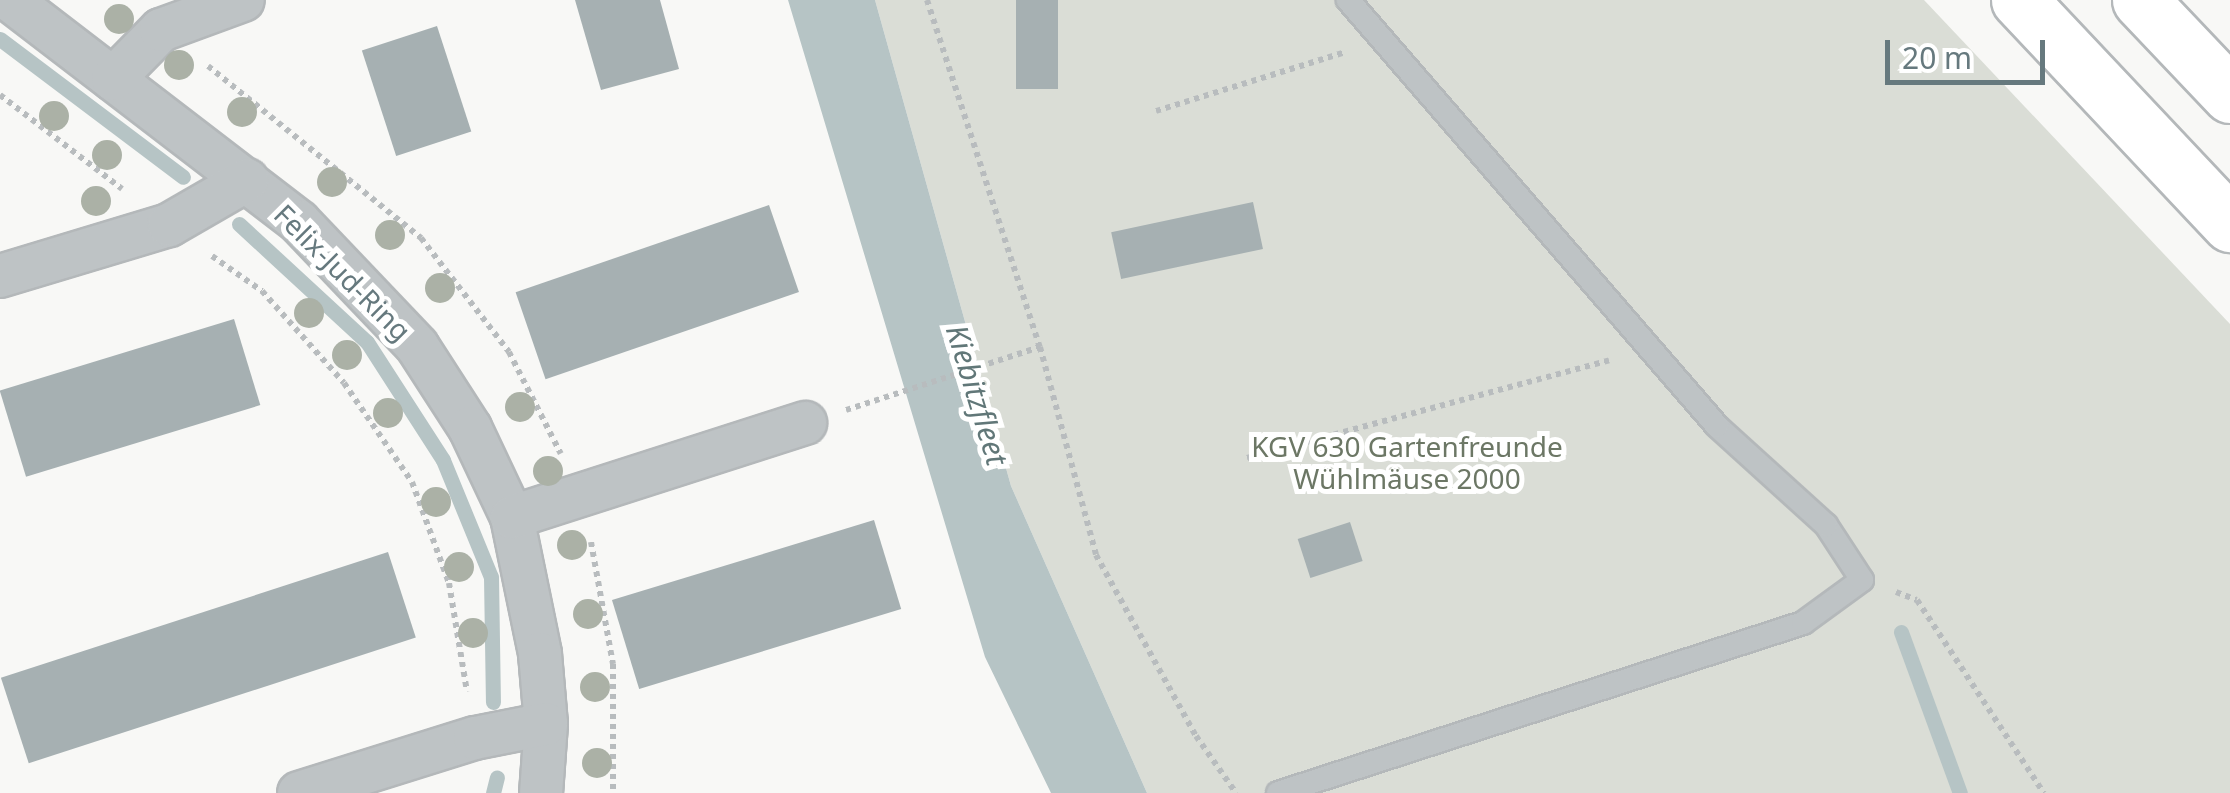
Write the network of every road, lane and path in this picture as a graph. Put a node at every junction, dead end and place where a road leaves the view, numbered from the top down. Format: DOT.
graph roads {
  1 [pos="10,0"];
  2 [pos="243,0"];
  3 [pos="927,0"];
  4 [pos="1348,0"];
  5 [pos="2020,0"];
  6 [pos="2140,0"];
  7 [pos="1386,40"];
  8 [pos="113,79"];
  9 [pos="0,95"];
  10 [pos="2230,95"];
  11 [pos="1156,112"];
  12 [pos="247,180"];
  13 [pos="2230,224"];
  14 [pos="169,226"];
  15 [pos="0,276"];
  16 [pos="1040,347"];
  17 [pos="1654,348"];
  18 [pos="871,402"];
  19 [pos="805,423"];
  20 [pos="1247,458"];
  21 [pos="512,517"];
  22 [pos="1862,580"];
  23 [pos="546,724"];
  24 [pos="474,738"];
  25 [pos="299,793"];
  26 [pos="540,793"];
  27 [pos="1236,793"];
  28 [pos="1278,793"];
  29 [pos="2044,793"];
  1 -- 8 [label="street, Felix-Jud-Ring"];
  2 -- 8 [label="street"];
  3 -- 16 [label="path"];
  4 -- 7 [label="lane"];
  5 -- 13 [label="highway"];
  6 -- 10 [label="highway"];
  7 -- 11 [label="path"];
  7 -- 17 [label="lane"];
  8 -- 12 [label="street, Felix-Jud-Ring"];
  9 -- 14 [label="path"];
  12 -- 14 [label="street"];
  12 -- 21 [label="street, Felix-Jud-Ring"];
  14 -- 15 [label="street"];
  14 -- 24 [label="path"];
  16 -- 18 [label="path"];
  16 -- 27 [label="path"];
  17 -- 20 [label="path"];
  17 -- 22 [label="lane"];
  19 -- 21 [label="street"];
  21 -- 23 [label="street, Felix-Jud-Ring"];
  22 -- 28 [label="lane"];
  22 -- 29 [label="path"];
  23 -- 24 [label="street"];
  23 -- 26 [label="street, Felix-Jud-Ring"];
  24 -- 25 [label="street"];
}
